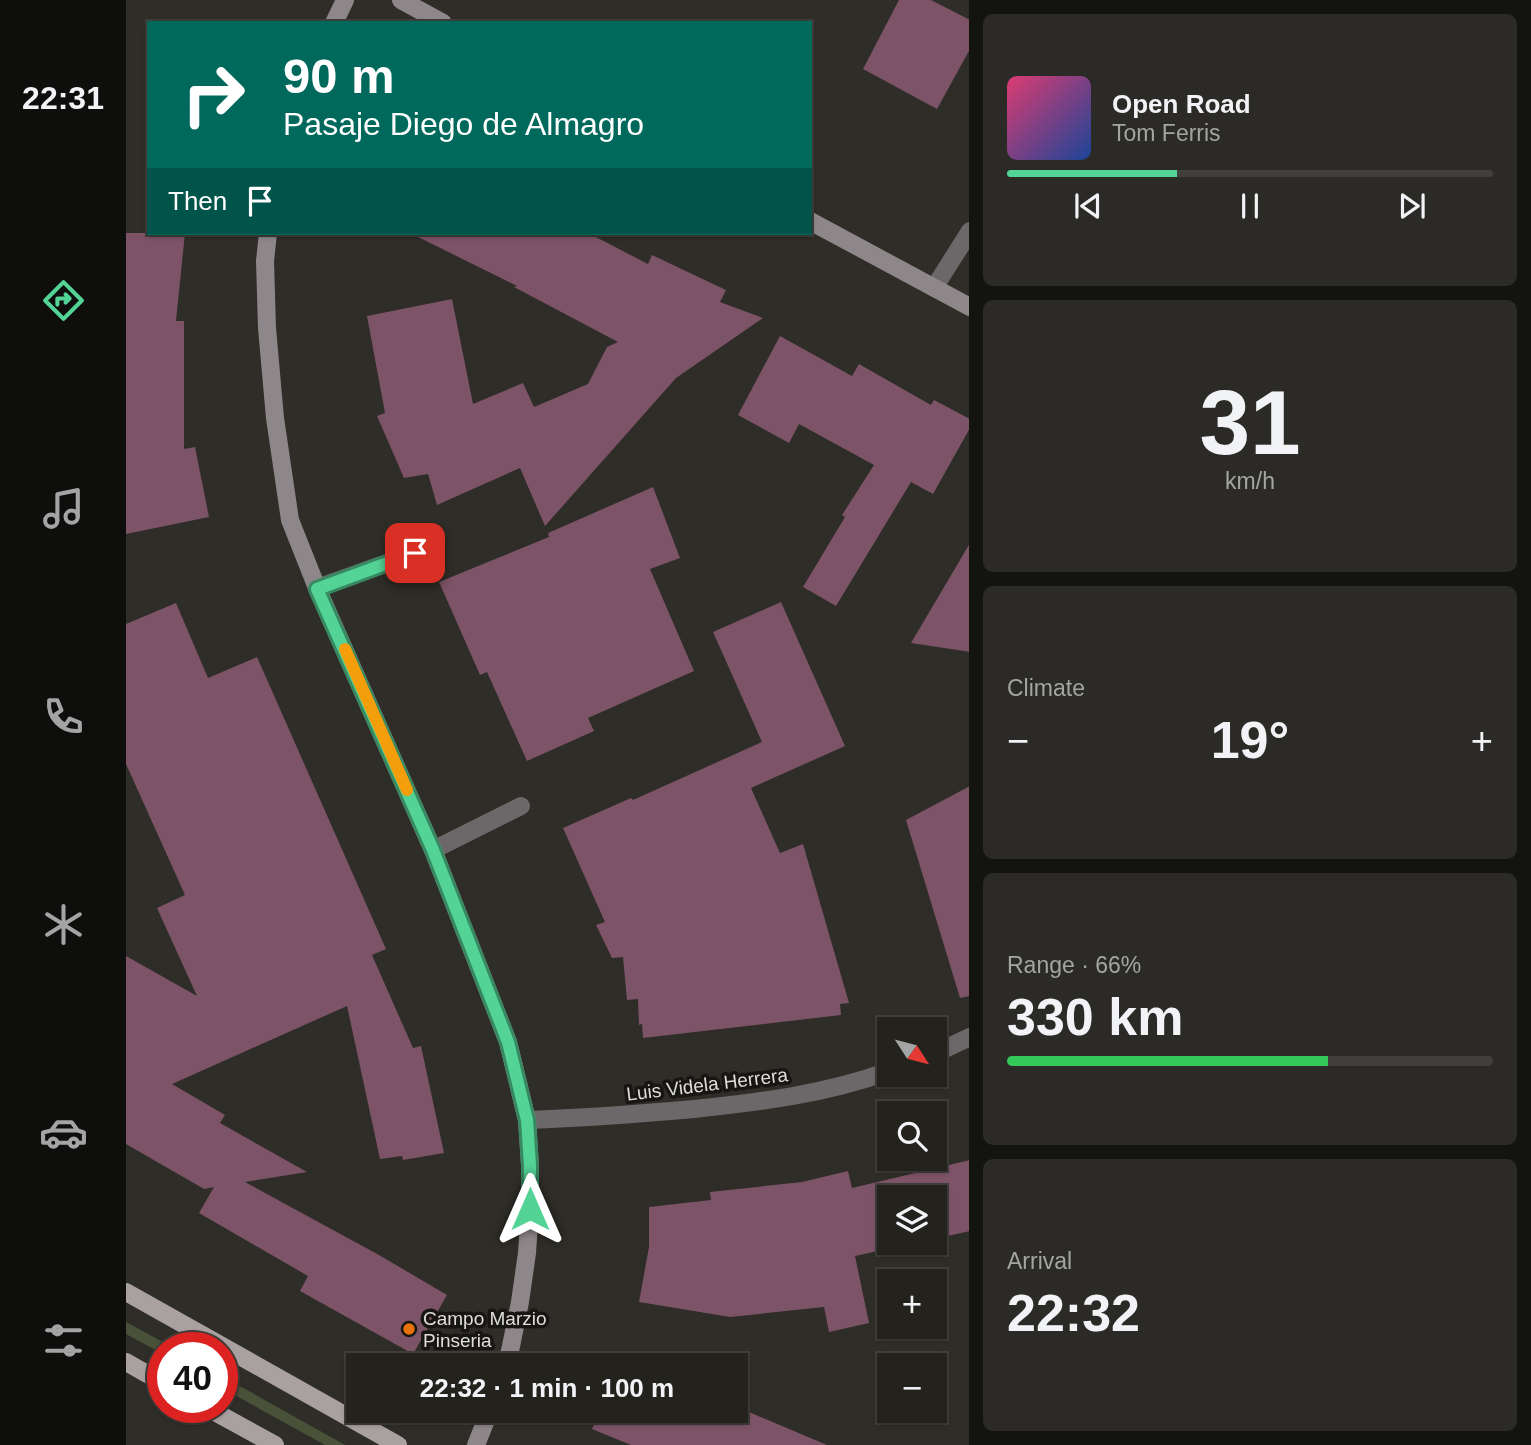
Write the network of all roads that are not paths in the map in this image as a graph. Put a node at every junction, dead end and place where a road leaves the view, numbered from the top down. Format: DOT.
graph roads {
  1 [pos="345,0"];
  2 [pos="401,0"];
  3 [pos="335,21"];
  4 [pos="439,21"];
  5 [pos="812,222"];
  6 [pos="969,231"];
  7 [pos="268,235"];
  8 [pos="934,288"];
  9 [pos="969,307"];
  10 [pos="415,553"];
  11 [pos="317,589"];
  12 [pos="521,806"];
  13 [pos="433,850"];
  14 [pos="969,1037"];
  15 [pos="947,1048"];
  16 [pos="877,1075"];
  17 [pos="527,1120"];
  18 [pos="126,1292"];
  19 [pos="509,1353"];
  20 [pos="126,1362"];
  21 [pos="147,1374"];
  22 [pos="235,1423"];
  23 [pos="485,1423"];
  24 [pos="275,1445"];
  25 [pos="398,1445"];
  26 [pos="476,1445"];
  1 -- 3 [label="street"];
  2 -- 4 [label="street"];
  5 -- 8 [label="street"];
  6 -- 8 [label="street"];
  7 -- 11 [label="street"];
  8 -- 9 [label="street"];
  10 -- 11 [label="street"];
  11 -- 13 [label="street"];
  12 -- 13 [label="street"];
  13 -- 17 [label="street"];
  14 -- 15 [label="street"];
  16 -- 17 [label="street, Luis Videla Herrera"];
  17 -- 19 [label="street"];
  18 -- 25 [label="main road"];
  20 -- 21 [label="main road"];
  22 -- 24 [label="main road"];
  23 -- 26 [label="street"];
}
